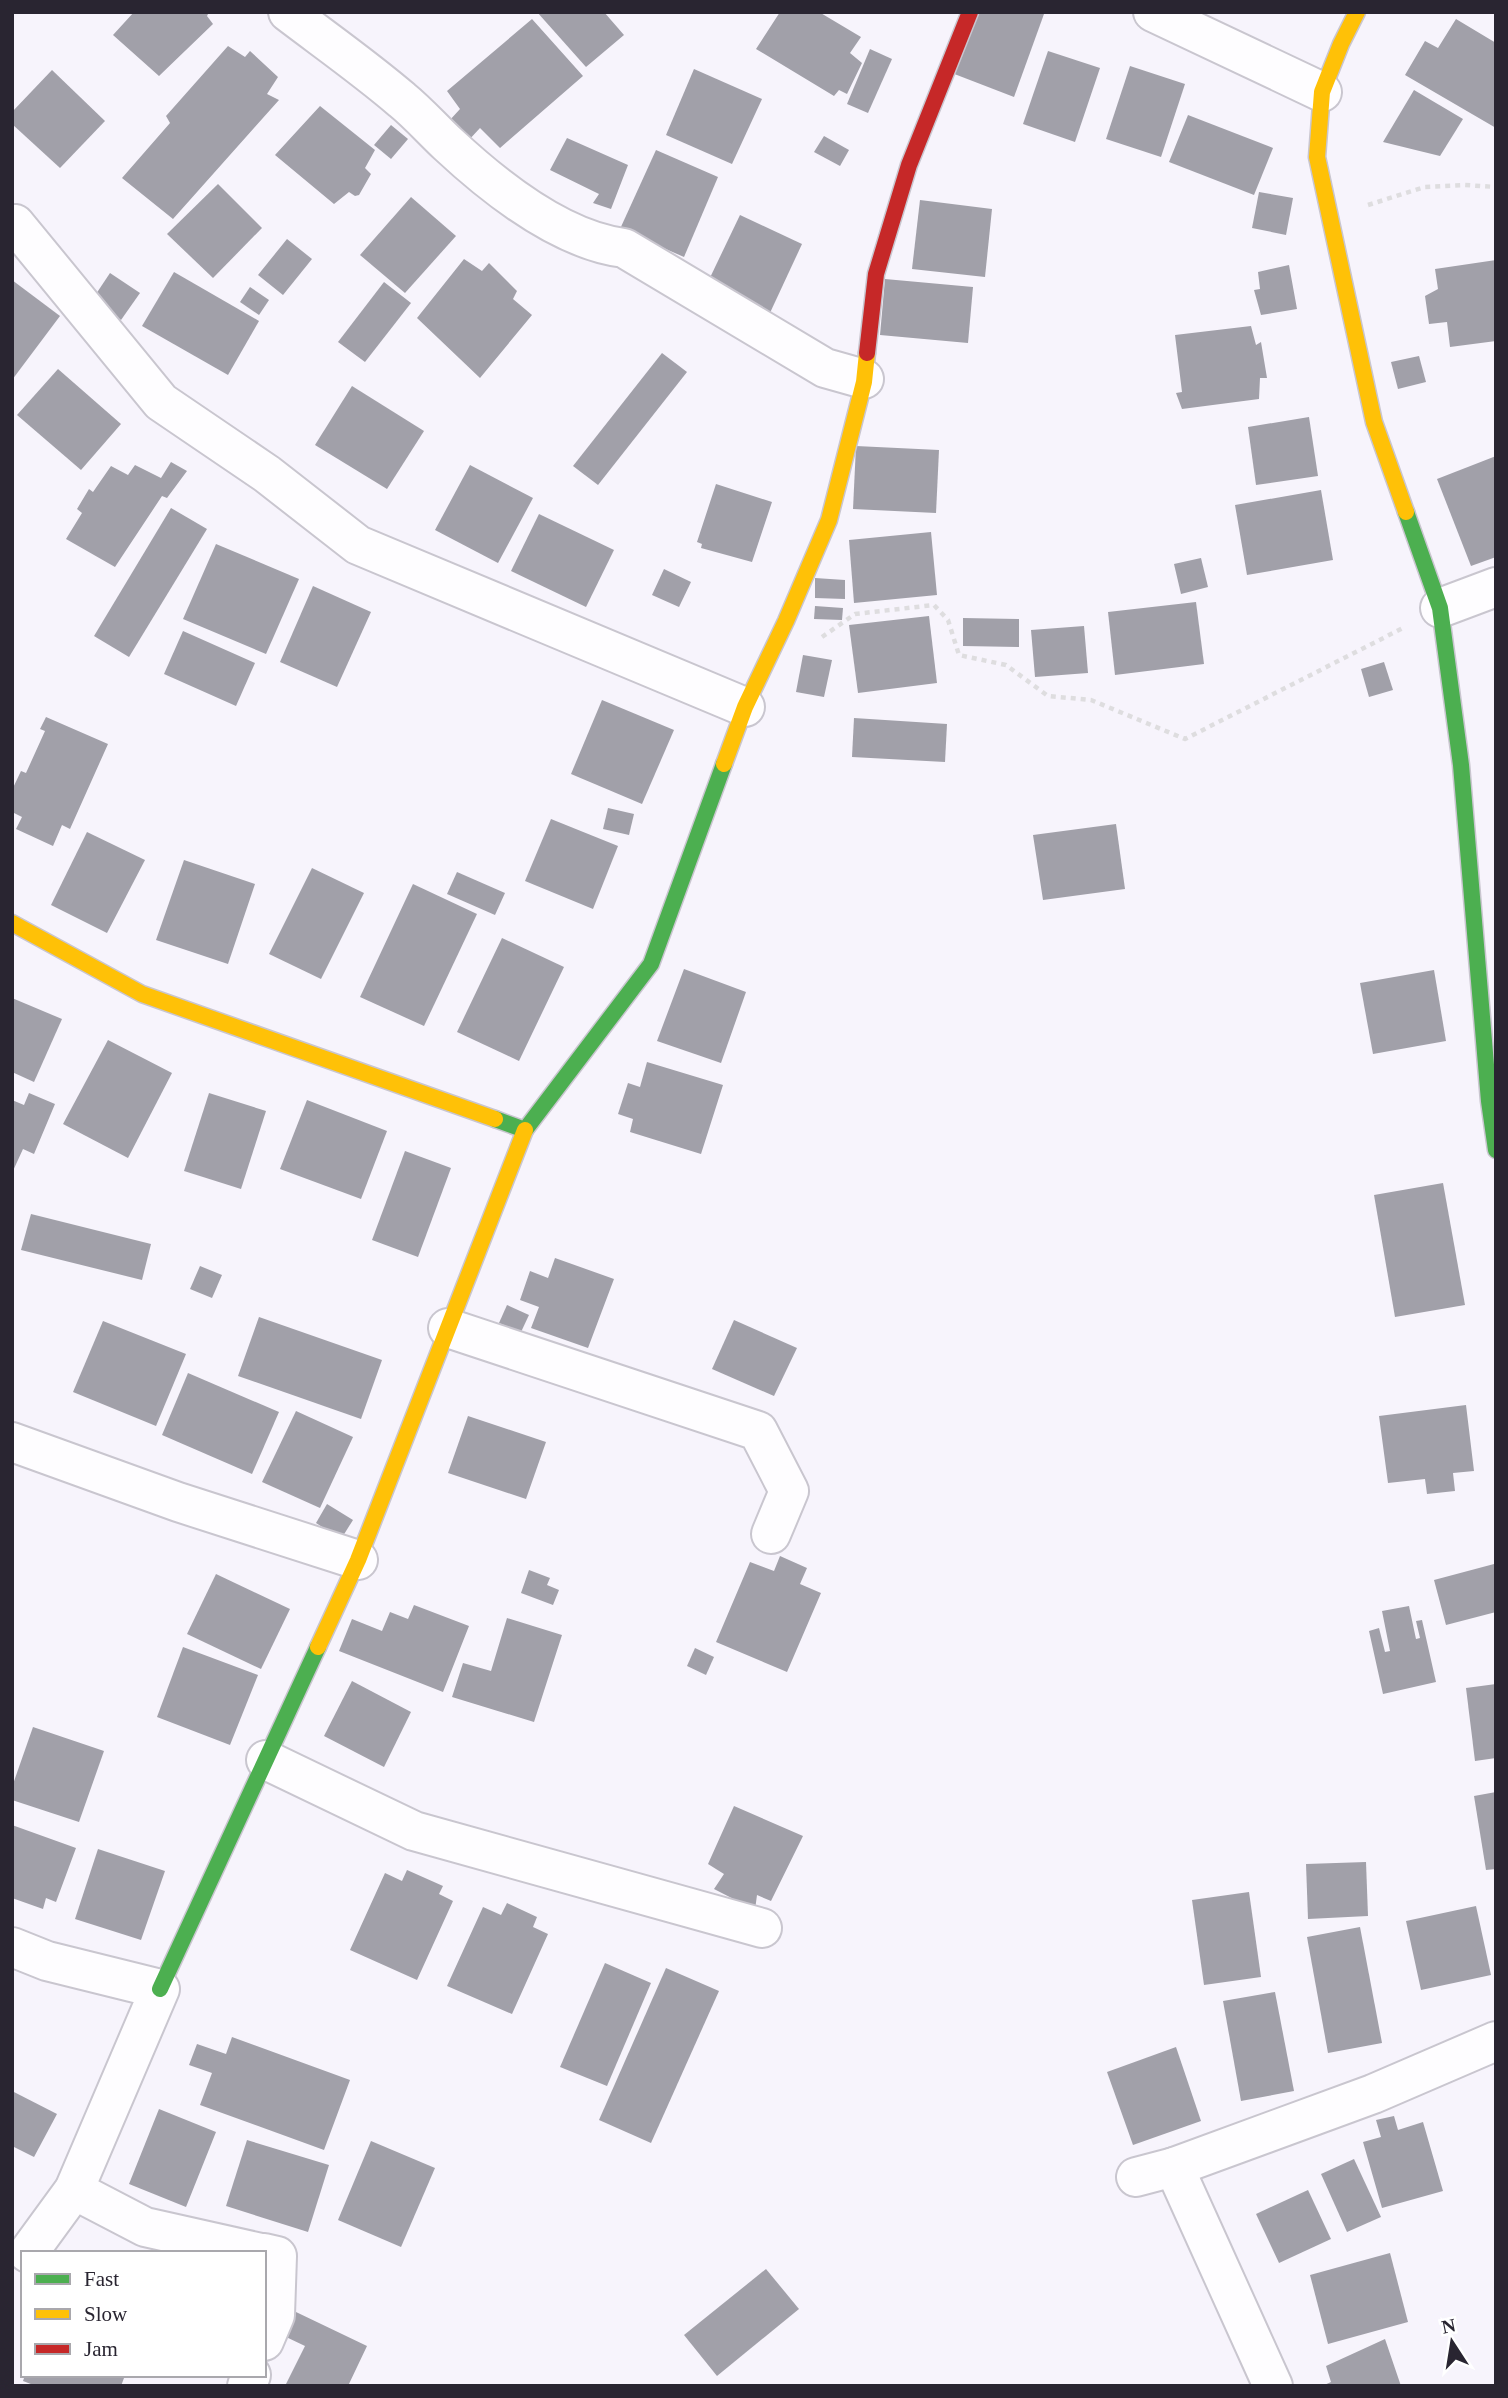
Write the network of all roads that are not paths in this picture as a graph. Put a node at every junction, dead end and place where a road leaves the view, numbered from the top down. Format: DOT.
graph roads {
  1 [pos="288,12"];
  2 [pos="970,12"];
  3 [pos="1153,12"];
  4 [pos="1356,12"];
  5 [pos="1322,92"];
  6 [pos="15,224"];
  7 [pos="864,379"];
  8 [pos="1496,587"];
  9 [pos="1440,608"];
  10 [pos="745,707"];
  11 [pos="12,923"];
  12 [pos="1492,1100"];
  13 [pos="525,1130"];
  14 [pos="1496,1150"];
  15 [pos="448,1328"];
  16 [pos="12,1442"];
  17 [pos="771,1534"];
  18 [pos="358,1560"];
  19 [pos="266,1760"];
  20 [pos="762,1928"];
  21 [pos="12,1947"];
  22 [pos="160,1989"];
  23 [pos="1496,2041"];
  24 [pos="1174,2167"];
  25 [pos="1136,2178"];
  26 [pos="74,2190"];
  27 [pos="29,2251"];
  28 [pos="254,2251"];
  29 [pos="266,2254"];
  30 [pos="266,2337"];
  31 [pos="1273,2386"];
  1 -- 7 [label="street"];
  2 -- 7 [label="street"];
  3 -- 5 [label="street"];
  4 -- 5 [label="street"];
  5 -- 9 [label="street"];
  6 -- 10 [label="street"];
  7 -- 10 [label="street"];
  8 -- 9 [label="street"];
  9 -- 12 [label="street"];
  10 -- 13 [label="street"];
  11 -- 13 [label="street"];
  12 -- 14 [label="street"];
  13 -- 15 [label="street"];
  15 -- 17 [label="street"];
  15 -- 18 [label="street"];
  16 -- 18 [label="street"];
  18 -- 19 [label="street"];
  19 -- 20 [label="street"];
  19 -- 22 [label="street"];
  21 -- 22 [label="street"];
  22 -- 26 [label="street"];
  23 -- 24 [label="street"];
  24 -- 25 [label="street"];
  24 -- 31 [label="street"];
  26 -- 27 [label="street"];
  26 -- 28 [label="street"];
  29 -- 30 [label="street"];
}
